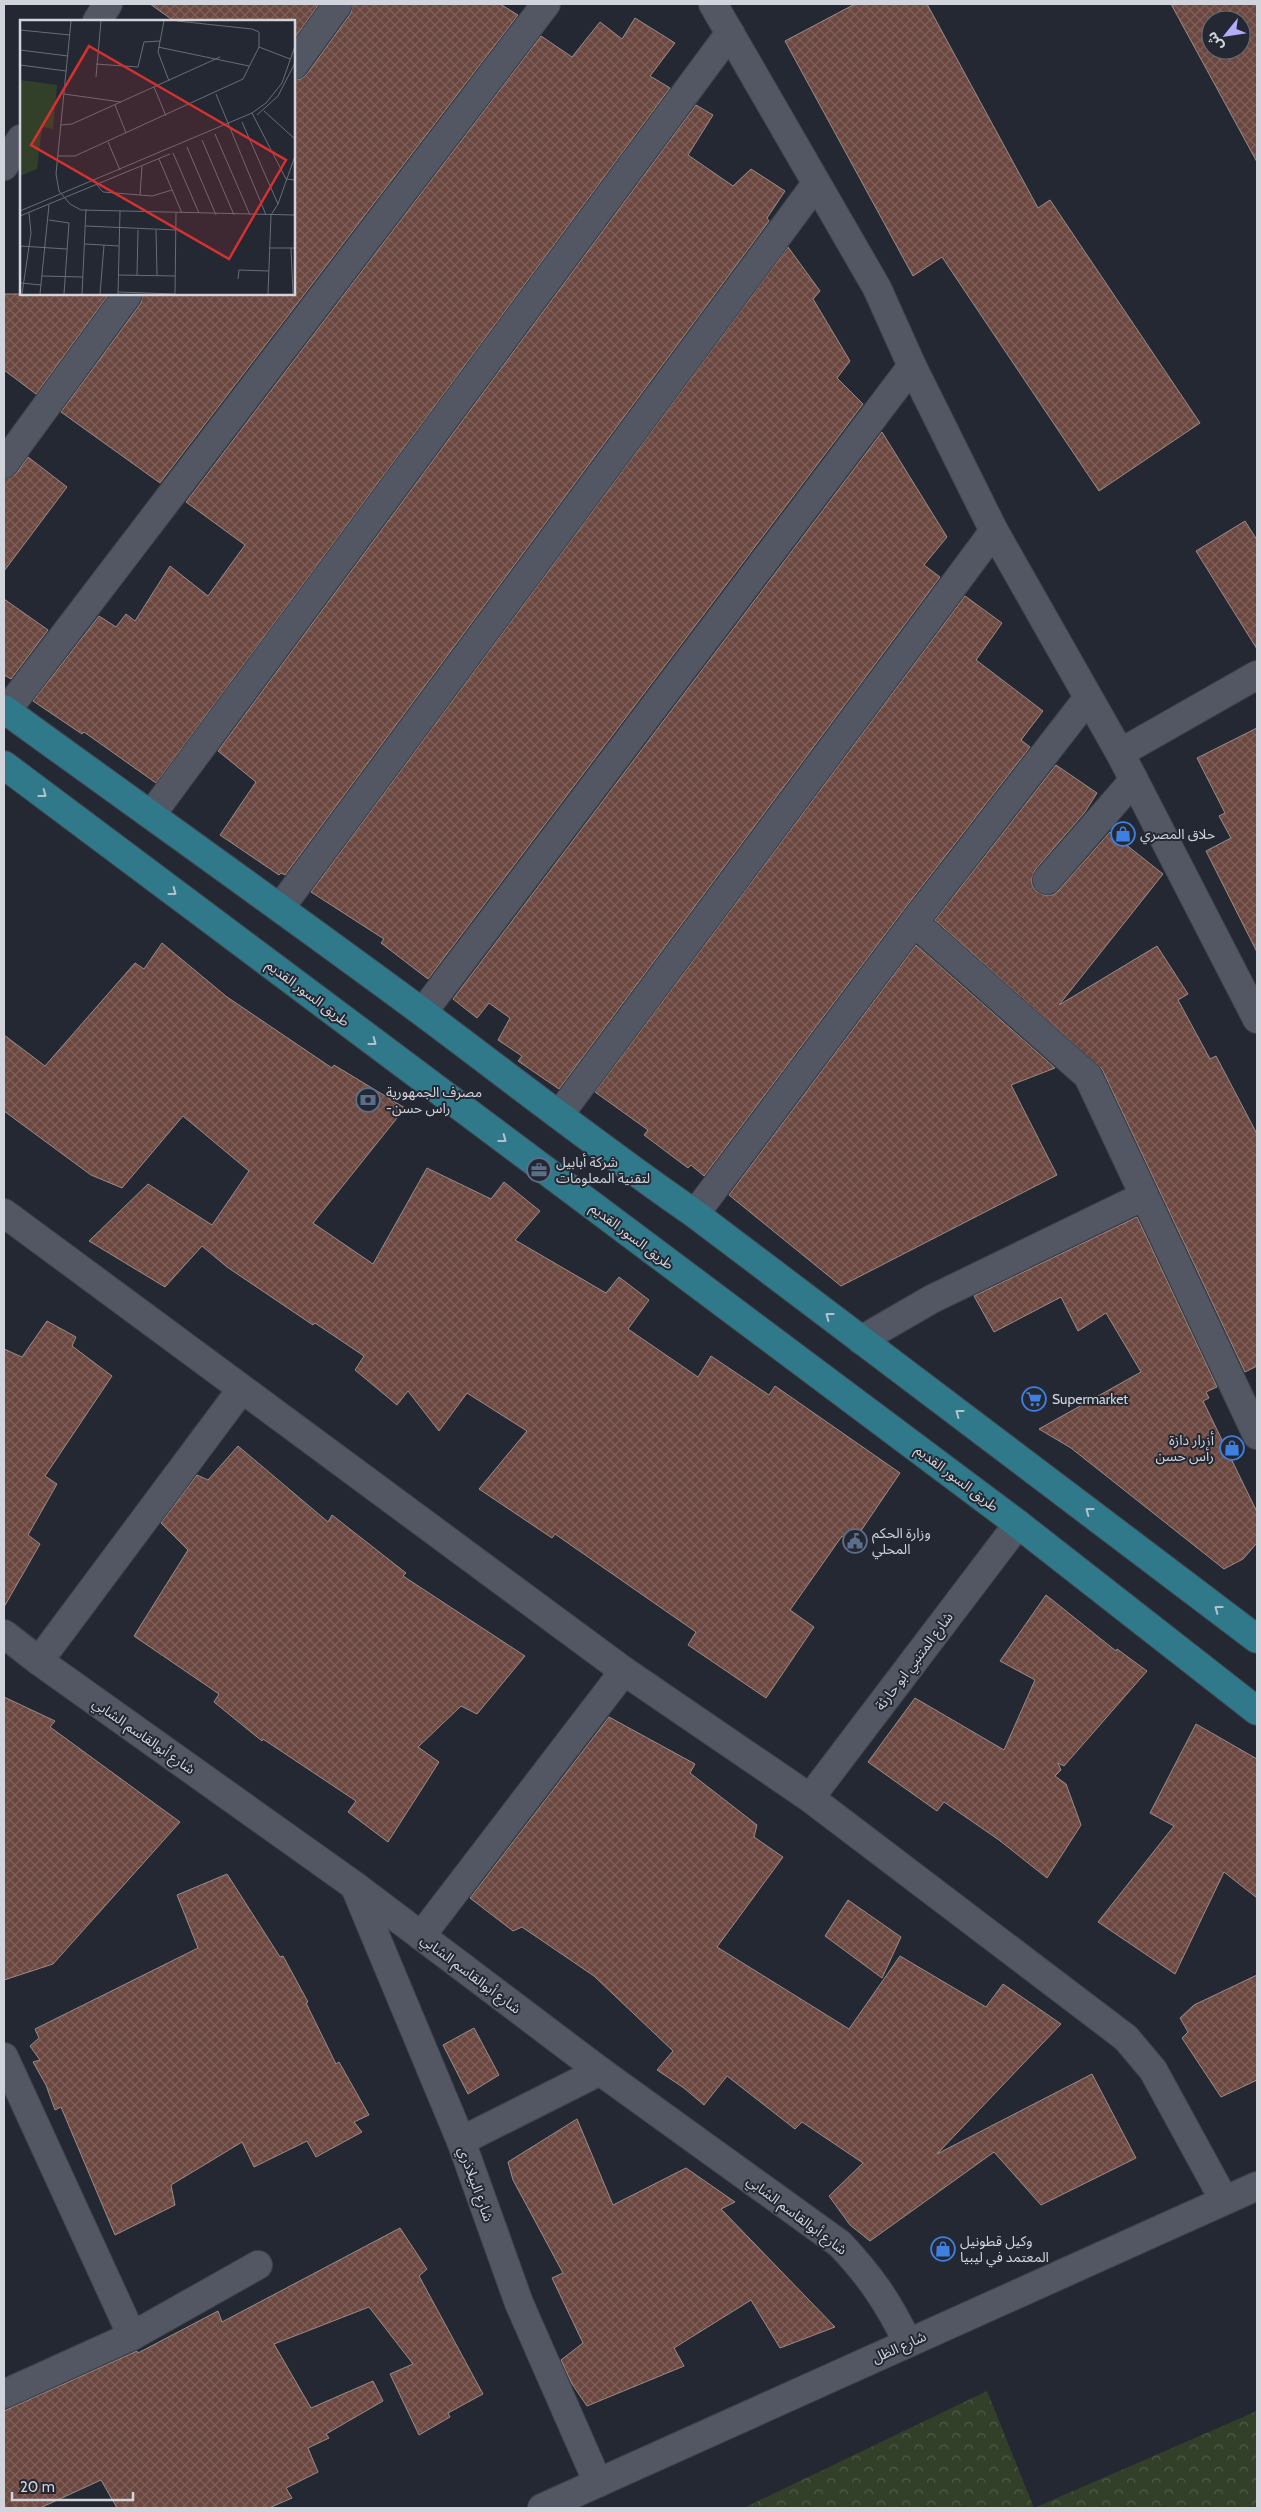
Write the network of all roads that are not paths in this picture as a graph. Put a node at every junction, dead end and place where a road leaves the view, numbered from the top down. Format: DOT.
graph roads {
  1 [pos="108,4"];
  2 [pos="338,4"];
  3 [pos="546,4"];
  4 [pos="713,4"];
  5 [pos="98,20"];
  6 [pos="730,33"];
  7 [pos="295,64"];
  8 [pos="20,141"];
  9 [pos="4,166"];
  10 [pos="816,184"];
  11 [pos="127,295"];
  12 [pos="912,366"];
  13 [pos="4,464"];
  14 [pos="994,531"];
  15 [pos="1257,675"];
  16 [pos="1088,698"];
  17 [pos="5,712"];
  18 [pos="1120,753"];
  19 [pos="4,765"];
  20 [pos="1134,780"];
  21 [pos="151,815"];
  22 [pos="1047,880"];
  23 [pos="280,908"];
  24 [pos="914,922"];
  25 [pos="423,1012"];
  26 [pos="1257,1019"];
  27 [pos="559,1115"];
  28 [pos="1144,1196"];
  29 [pos="4,1213"];
  30 [pos="695,1214"];
  31 [pos="861,1340"];
  32 [pos="241,1390"];
  33 [pos="1257,1435"];
  34 [pos="1018,1524"];
  35 [pos="4,1634"];
  36 [pos="1257,1638"];
  37 [pos="38,1661"];
  38 [pos="624,1671"];
  39 [pos="1257,1711"];
  40 [pos="810,1798"];
  41 [pos="355,1886"];
  42 [pos="421,1936"];
  43 [pos="4,2056"];
  44 [pos="600,2071"];
  45 [pos="461,2141"];
  46 [pos="1257,2186"];
  47 [pos="1224,2200"];
  48 [pos="258,2265"];
  49 [pos="132,2336"];
  50 [pos="908,2343"];
  51 [pos="4,2394"];
  52 [pos="598,2483"];
  53 [pos="542,2508"];
  1 -- 5 [label="street"];
  2 -- 7 [label="street"];
  3 -- 17 [label="street"];
  4 -- 6 [label="street"];
  6 -- 10 [label="street"];
  6 -- 21 [label="street"];
  8 -- 9 [label="street"];
  10 -- 12 [label="street"];
  10 -- 23 [label="street"];
  11 -- 13 [label="street"];
  12 -- 14 [label="street"];
  12 -- 25 [label="street"];
  14 -- 16 [label="street"];
  14 -- 27 [label="street"];
  15 -- 18 [label="street"];
  16 -- 18 [label="street"];
  16 -- 24 [label="street"];
  17 -- 21 [label="main road"];
  18 -- 20 [label="street"];
  19 -- 34 [label="main road, طريق السور القديم, one-way"];
  20 -- 22 [label="street"];
  20 -- 26 [label="street"];
  21 -- 23 [label="main road"];
  23 -- 25 [label="main road"];
  24 -- 28 [label="street"];
  24 -- 30 [label="street"];
  25 -- 27 [label="main road"];
  27 -- 30 [label="main road"];
  28 -- 31 [label="street"];
  28 -- 33 [label="street"];
  29 -- 32 [label="street"];
  31 -- 30 [label="main road, one-way"];
  36 -- 31 [label="main road, one-way"];
  32 -- 37 [label="street"];
  32 -- 38 [label="street"];
  34 -- 39 [label="main road, طريق السور القديم"];
  34 -- 40 [label="street, شارع المتنبي ابو حارثة"];
  35 -- 37 [label="street, شارع أبوالقاسم الشابي"];
  37 -- 41 [label="street, شارع أبوالقاسم الشابي"];
  38 -- 40 [label="street"];
  38 -- 42 [label="street"];
  40 -- 47 [label="street"];
  41 -- 42 [label="street, شارع أبوالقاسم الشابي"];
  41 -- 45 [label="street, شارع البيلاذري"];
  42 -- 44 [label="street, شارع أبوالقاسم الشابي"];
  43 -- 49 [label="street"];
  44 -- 45 [label="street"];
  44 -- 50 [label="street, شارع أبوالقاسم الشابي"];
  45 -- 52 [label="street, شارع البيلاذري"];
  46 -- 47 [label="street, شارع الظل"];
  47 -- 50 [label="street, شارع الظل"];
  48 -- 49 [label="street"];
  49 -- 51 [label="street"];
  50 -- 52 [label="street, شارع الظل"];
  52 -- 53 [label="street, شارع الظل"];
}
